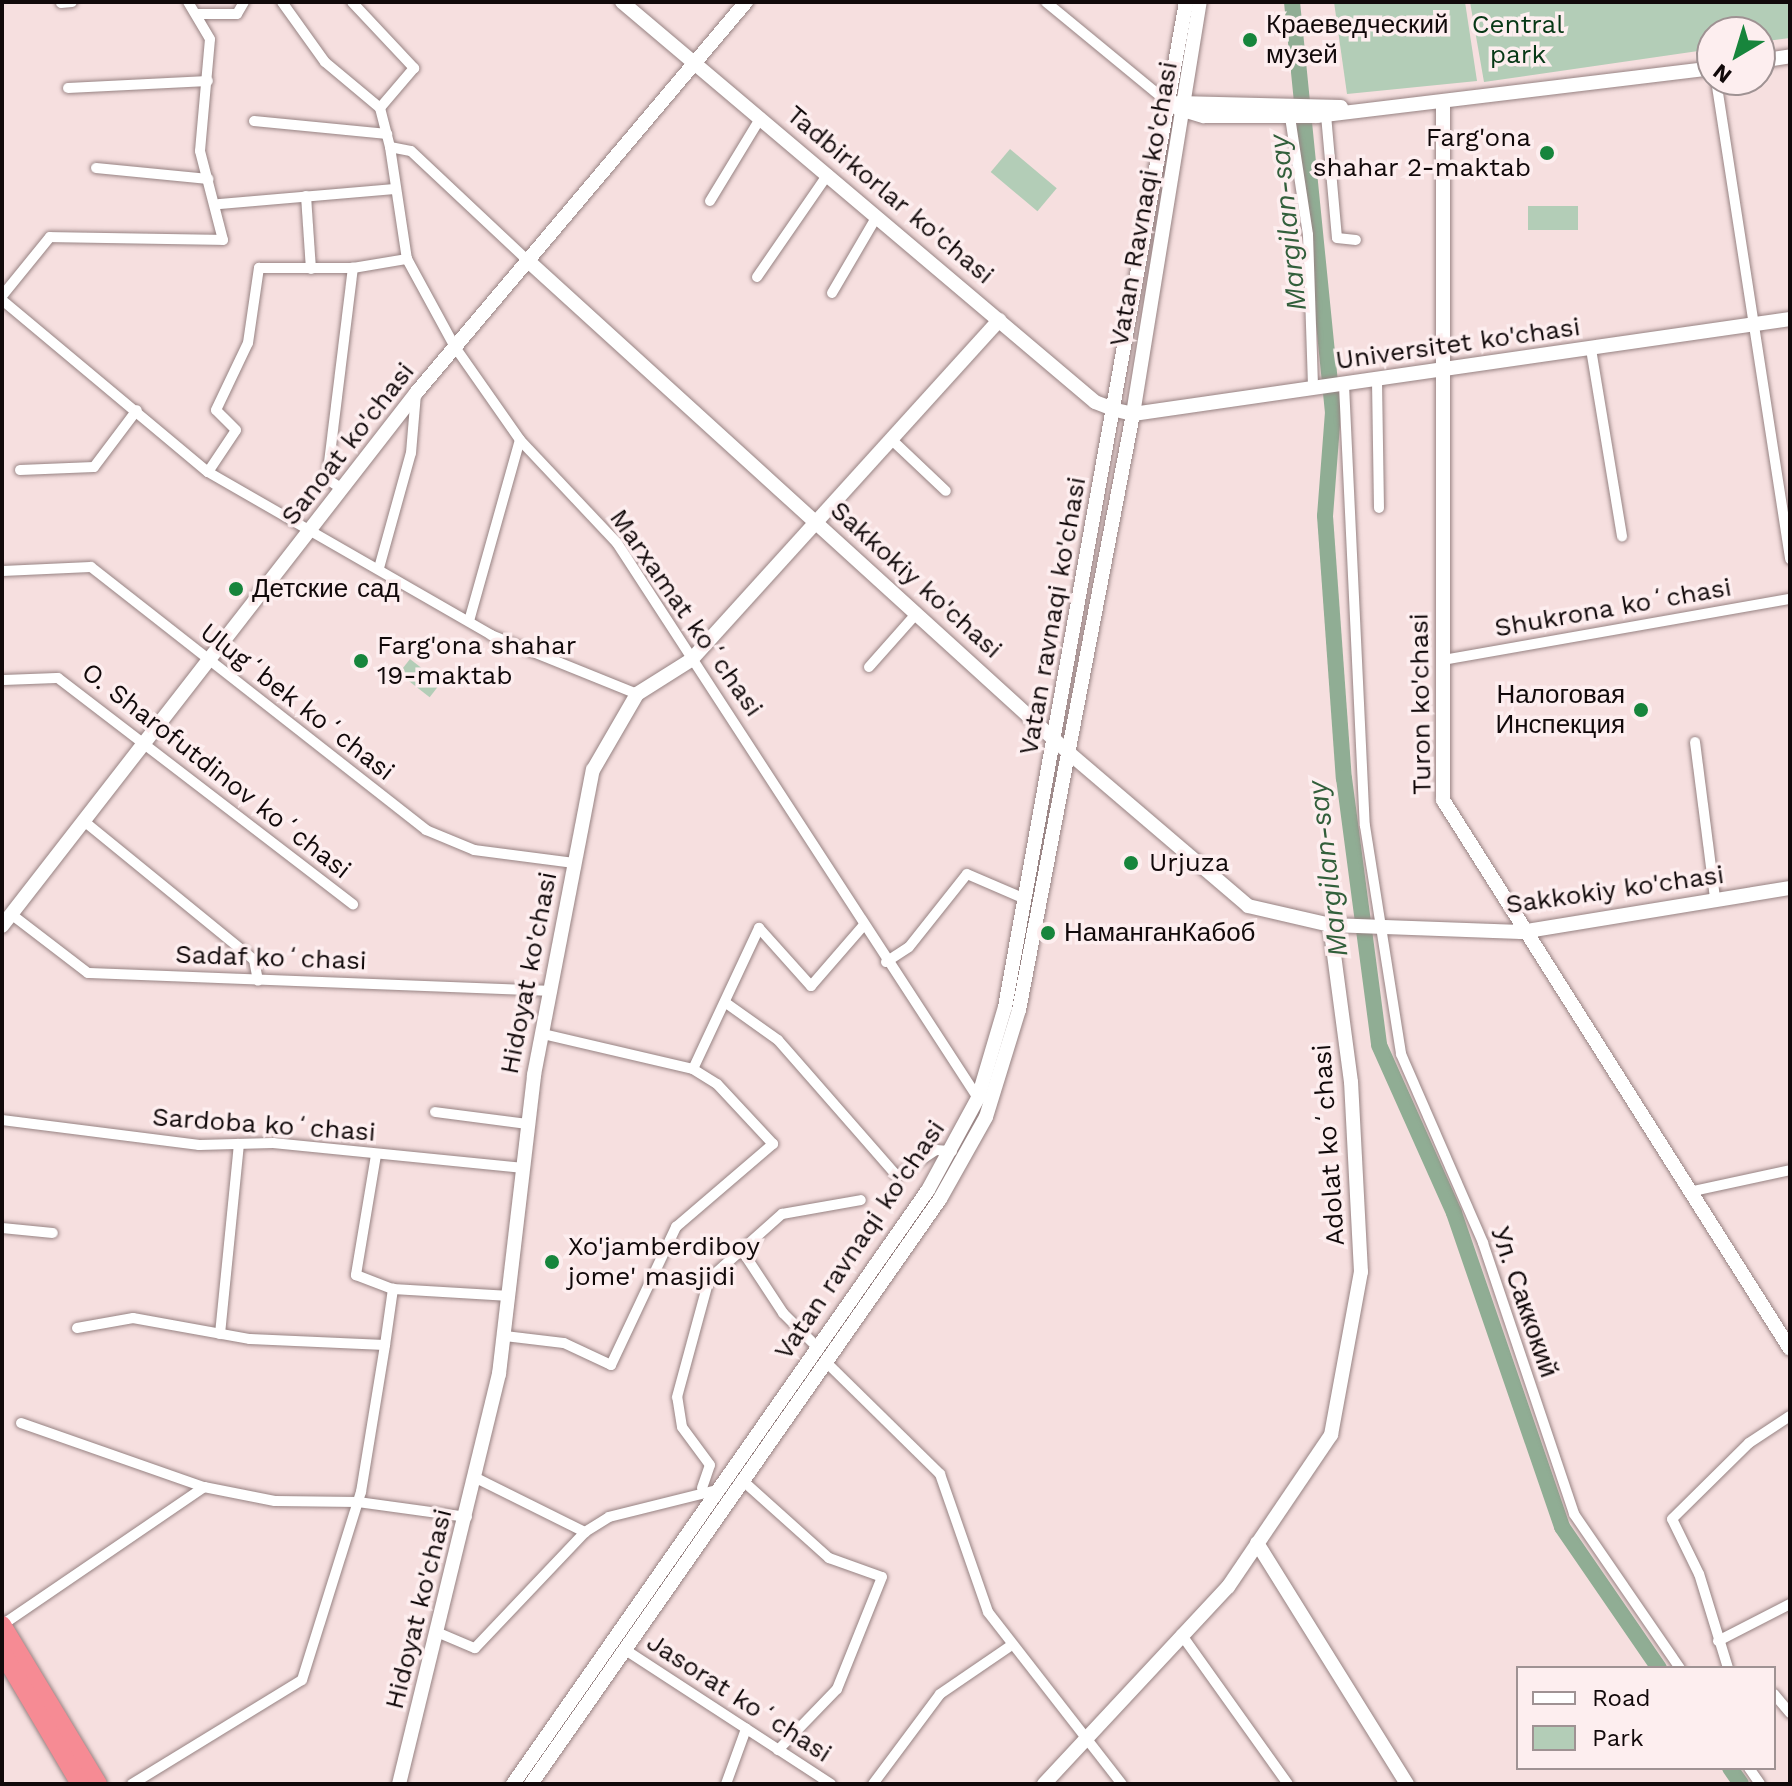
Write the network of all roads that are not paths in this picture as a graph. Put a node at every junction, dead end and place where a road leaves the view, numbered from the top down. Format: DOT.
graph roads {
  1 [pos="72,2"];
  2 [pos="188,2"];
  3 [pos="244,2"];
  4 [pos="282,2"];
  5 [pos="352,2"];
  6 [pos="622,2"];
  7 [pos="746,2"];
  8 [pos="1046,2"];
  9 [pos="1186,2"];
  10 [pos="1200,2"];
  11 [pos="61,3"];
  12 [pos="198,14"];
  13 [pos="696,60"];
  14 [pos="1696,70"];
  15 [pos="208,81"];
  16 [pos="68,88"];
  17 [pos="1719,96"];
  18 [pos="1443,103"];
  19 [pos="1180,106"];
  20 [pos="380,108"];
  21 [pos="1320,111"];
  22 [pos="1294,112"];
  23 [pos="761,117"];
  24 [pos="254,121"];
  25 [pos="387,134"];
  26 [pos="390,147"];
  27 [pos="96,168"];
  28 [pos="828,174"];
  29 [pos="208,179"];
  30 [pos="395,189"];
  31 [pos="306,196"];
  32 [pos="710,201"];
  33 [pos="219,204"];
  34 [pos="877,216"];
  35 [pos="1356,240"];
  36 [pos="407,259"];
  37 [pos="526,259"];
  38 [pos="353,268"];
  39 [pos="311,269"];
  40 [pos="757,277"];
  41 [pos="832,293"];
  42 [pos="2,298"];
  43 [pos="1790,319"];
  44 [pos="999,320"];
  45 [pos="1756,325"];
  46 [pos="455,347"];
  47 [pos="1591,349"];
  48 [pos="1445,370"];
  49 [pos="1377,381"];
  50 [pos="1344,385"];
  51 [pos="1313,389"];
  52 [pos="416,393"];
  53 [pos="137,410"];
  54 [pos="1116,410"];
  55 [pos="1133,414"];
  56 [pos="520,440"];
  57 [pos="892,440"];
  58 [pos="20,470"];
  59 [pos="208,472"];
  60 [pos="342,489"];
  61 [pos="946,491"];
  62 [pos="1379,508"];
  63 [pos="819,523"];
  64 [pos="312,529"];
  65 [pos="1622,536"];
  66 [pos="1790,559"];
  67 [pos="379,568"];
  68 [pos="2,571"];
  69 [pos="1790,599"];
  70 [pos="917,613"];
  71 [pos="469,621"];
  72 [pos="691,660"];
  73 [pos="1443,660"];
  74 [pos="209,661"];
  75 [pos="869,667"];
  76 [pos="2,680"];
  77 [pos="637,694"];
  78 [pos="1054,740"];
  79 [pos="1695,742"];
  80 [pos="145,743"];
  81 [pos="1068,752"];
  82 [pos="85,822"];
  83 [pos="574,863"];
  84 [pos="1790,888"];
  85 [pos="1025,899"];
  86 [pos="1715,899"];
  87 [pos="353,904"];
  88 [pos="7,920"];
  89 [pos="1330,925"];
  90 [pos="863,926"];
  91 [pos="1378,927"];
  92 [pos="1521,932"];
  93 [pos="886,962"];
  94 [pos="258,981"];
  95 [pos="549,991"];
  96 [pos="726,1003"];
  97 [pos="542,1034"];
  98 [pos="693,1069"];
  99 [pos="978,1098"];
  100 [pos="435,1112"];
  101 [pos="2,1120"];
  102 [pos="528,1124"];
  103 [pos="239,1144"];
  104 [pos="952,1151"];
  105 [pos="376,1155"];
  106 [pos="524,1168"];
  107 [pos="1790,1170"];
  108 [pos="1693,1191"];
  109 [pos="861,1200"];
  110 [pos="2,1228"];
  111 [pos="53,1233"];
  112 [pos="741,1249"];
  113 [pos="393,1289"];
  114 [pos="510,1296"];
  115 [pos="77,1328"];
  116 [pos="220,1334"];
  117 [pos="505,1336"];
  118 [pos="385,1345"];
  119 [pos="818,1348"];
  120 [pos="1790,1349"];
  121 [pos="826,1362"];
  122 [pos="804,1380"];
  123 [pos="1790,1416"];
  124 [pos="21,1423"];
  125 [pos="476,1478"];
  126 [pos="742,1480"];
  127 [pos="204,1487"];
  128 [pos="707,1490"];
  129 [pos="358,1502"];
  130 [pos="467,1517"];
  131 [pos="585,1532"];
  132 [pos="1257,1543"];
  133 [pos="1790,1604"];
  134 [pos="2,1625"];
  135 [pos="439,1633"];
  136 [pos="1181,1634"];
  137 [pos="1718,1641"];
  138 [pos="1009,1647"];
  139 [pos="624,1649"];
  140 [pos="2,1652"];
  141 [pos="1679,1666"];
  142 [pos="1727,1666"];
  143 [pos="1790,1689"];
  144 [pos="1776,1694"];
  145 [pos="1790,1713"];
  146 [pos="746,1729"];
  147 [pos="1083,1737"];
  148 [pos="778,1750"];
  149 [pos="80,1784"];
  150 [pos="98,1784"];
  151 [pos="132,1784"];
  152 [pos="399,1784"];
  153 [pos="513,1784"];
  154 [pos="531,1784"];
  155 [pos="726,1784"];
  156 [pos="831,1784"];
  157 [pos="873,1784"];
  158 [pos="1044,1784"];
  159 [pos="1122,1784"];
  160 [pos="1288,1784"];
  161 [pos="1407,1784"];
  1 -- 11 [label="street"];
  2 -- 12 [label="street"];
  3 -- 12 [label="street"];
  4 -- 20 [label="street"];
  5 -- 20 [label="street"];
  6 -- 13 [label="main road, Tadbirkorlar ko'chasi"];
  7 -- 13 [label="main road, Sanoat ko'chasi"];
  8 -- 19 [label="street"];
  9 -- 19 [label="main road, Vatan Ravnaqi ko'chasi"];
  10 -- 19 [label="main road, Vatan Ravnaqi ko'chasi"];
  12 -- 15 [label="street"];
  13 -- 23 [label="main road, Tadbirkorlar ko'chasi"];
  13 -- 37 [label="main road, Sanoat ko'chasi"];
  14 -- 18 [label="main road"];
  15 -- 16 [label="street"];
  15 -- 29 [label="street"];
  17 -- 45 [label="street"];
  18 -- 21 [label="main road"];
  18 -- 48 [label="main road, Turon ko'chasi"];
  19 -- 22 [label="main road"];
  19 -- 54 [label="main road, Vatan Ravnaqi ko'chasi"];
  19 -- 55 [label="main road, Vatan Ravnaqi ko'chasi"];
  20 -- 25 [label="street"];
  21 -- 22 [label="main road"];
  21 -- 35 [label="street"];
  22 -- 51 [label="street"];
  23 -- 28 [label="main road, Tadbirkorlar ko'chasi"];
  23 -- 32 [label="street"];
  24 -- 25 [label="street"];
  25 -- 26 [label="street"];
  26 -- 30 [label="street, Marxamat koʻchasi"];
  26 -- 37 [label="street, Sakkokiy ko'chasi"];
  27 -- 29 [label="street"];
  28 -- 34 [label="main road, Tadbirkorlar ko'chasi"];
  28 -- 40 [label="street"];
  29 -- 33 [label="street"];
  30 -- 31 [label="street"];
  30 -- 36 [label="street, Marxamat koʻchasi"];
  31 -- 33 [label="street"];
  31 -- 39 [label="street"];
  33 -- 42 [label="street"];
  34 -- 41 [label="street"];
  34 -- 44 [label="main road, Tadbirkorlar ko'chasi"];
  36 -- 38 [label="street"];
  36 -- 46 [label="street, Marxamat koʻchasi"];
  37 -- 46 [label="main road, Sanoat ko'chasi"];
  37 -- 63 [label="main road, Sakkokiy ko'chasi"];
  38 -- 39 [label="street"];
  38 -- 60 [label="street"];
  39 -- 59 [label="street"];
  42 -- 53 [label="street"];
  43 -- 45 [label="main road, Universitet ko'chasi"];
  44 -- 54 [label="main road, Tadbirkorlar ko'chasi"];
  44 -- 57 [label="main road, Hidoyat ko'chasi"];
  45 -- 47 [label="main road, Universitet ko'chasi"];
  45 -- 66 [label="street"];
  46 -- 52 [label="main road, Sanoat ko'chasi"];
  46 -- 56 [label="street, Marxamat koʻchasi"];
  47 -- 48 [label="main road, Universitet ko'chasi"];
  47 -- 65 [label="street"];
  48 -- 49 [label="main road, Universitet ko'chasi"];
  48 -- 73 [label="main road, Turon ko'chasi"];
  49 -- 50 [label="main road, Universitet ko'chasi"];
  49 -- 62 [label="street"];
  50 -- 51 [label="main road, Universitet ko'chasi"];
  50 -- 91 [label="street, Ул. Саккокий"];
  51 -- 55 [label="main road, Universitet ko'chasi"];
  52 -- 60 [label="main road, Sanoat ko'chasi"];
  52 -- 67 [label="street"];
  53 -- 58 [label="street"];
  53 -- 59 [label="street"];
  54 -- 55 [label="main road, Tadbirkorlar ko'chasi"];
  54 -- 78 [label="main road, Vatan ravnaqi ko'chasi"];
  55 -- 81 [label="main road, Vatan ravnaqi ko'chasi"];
  56 -- 71 [label="street"];
  56 -- 72 [label="street, Marxamat koʻchasi"];
  57 -- 61 [label="street"];
  57 -- 63 [label="main road, Hidoyat ko'chasi"];
  59 -- 64 [label="street"];
  60 -- 64 [label="main road, Sanoat ko'chasi"];
  63 -- 70 [label="main road, Sakkokiy ko'chasi"];
  63 -- 72 [label="main road, Hidoyat ko'chasi"];
  64 -- 67 [label="street"];
  64 -- 74 [label="main road, Sanoat ko'chasi"];
  67 -- 71 [label="street"];
  68 -- 74 [label="street, Ulugʻbek koʻchasi"];
  69 -- 73 [label="street, Shukrona koʻchasi"];
  70 -- 75 [label="street"];
  70 -- 78 [label="main road, Sakkokiy ko'chasi"];
  71 -- 77 [label="street"];
  72 -- 77 [label="main road, Hidoyat ko'chasi"];
  72 -- 90 [label="street, Marxamat koʻchasi"];
  73 -- 92 [label="main road, Turon ko'chasi"];
  74 -- 80 [label="main road, Sanoat ko'chasi"];
  74 -- 83 [label="street, Ulugʻbek koʻchasi"];
  76 -- 80 [label="street, O. Sharofutdinov koʻchasi"];
  77 -- 83 [label="main road, Hidoyat ko'chasi"];
  78 -- 81 [label="main road, Sakkokiy ko'chasi"];
  78 -- 85 [label="main road, Vatan ravnaqi ko'chasi"];
  79 -- 86 [label="street"];
  80 -- 82 [label="main road, Sanoat ko'chasi"];
  80 -- 87 [label="street, O. Sharofutdinov koʻchasi"];
  81 -- 89 [label="main road, Sakkokiy ko'chasi"];
  81 -- 121 [label="main road, Vatan ravnaqi ko'chasi"];
  82 -- 88 [label="main road, Sanoat ko'chasi"];
  82 -- 94 [label="street"];
  83 -- 95 [label="main road, Hidoyat ko'chasi"];
  84 -- 86 [label="main road, Sakkokiy ko'chasi"];
  85 -- 93 [label="street"];
  85 -- 99 [label="main road, Vatan ravnaqi ko'chasi"];
  86 -- 92 [label="main road, Sakkokiy ko'chasi"];
  88 -- 94 [label="street, Sadaf koʻchasi"];
  89 -- 91 [label="main road, Sakkokiy ko'chasi"];
  89 -- 132 [label="main road, Adolat koʻchasi"];
  90 -- 93 [label="street, Marxamat koʻchasi"];
  90 -- 96 [label="street"];
  91 -- 92 [label="main road, Sakkokiy ko'chasi"];
  91 -- 141 [label="street, Ул. Саккокий"];
  92 -- 108 [label="main road, Turon ko'chasi"];
  93 -- 99 [label="street, Marxamat koʻchasi"];
  94 -- 95 [label="street, Sadaf koʻchasi"];
  95 -- 97 [label="main road, Hidoyat ko'chasi"];
  96 -- 98 [label="street"];
  96 -- 104 [label="street"];
  97 -- 98 [label="street"];
  97 -- 102 [label="main road, Hidoyat ko'chasi"];
  98 -- 117 [label="street"];
  99 -- 104 [label="main road, Vatan ravnaqi ko'chasi"];
  100 -- 102 [label="street"];
  101 -- 103 [label="street, Sardoba koʻchasi"];
  102 -- 106 [label="main road, Hidoyat ko'chasi"];
  103 -- 105 [label="street, Sardoba koʻchasi"];
  103 -- 116 [label="street"];
  104 -- 119 [label="main road, Vatan ravnaqi ko'chasi"];
  105 -- 106 [label="street, Sardoba koʻchasi"];
  105 -- 113 [label="street"];
  106 -- 114 [label="main road, Hidoyat ko'chasi"];
  107 -- 108 [label="street"];
  108 -- 120 [label="main road, Turon ko'chasi"];
  109 -- 112 [label="street"];
  110 -- 111 [label="street"];
  112 -- 119 [label="street"];
  112 -- 128 [label="street"];
  113 -- 114 [label="street"];
  113 -- 118 [label="street"];
  114 -- 117 [label="main road, Hidoyat ko'chasi"];
  115 -- 116 [label="street"];
  116 -- 118 [label="street"];
  117 -- 125 [label="main road, Hidoyat ko'chasi"];
  118 -- 129 [label="street"];
  119 -- 122 [label="main road, Vatan ravnaqi ko'chasi"];
  121 -- 122 [label="main road, Vatan ravnaqi ko'chasi"];
  121 -- 138 [label="street"];
  122 -- 126 [label="main road, Vatan ravnaqi ko'chasi"];
  122 -- 128 [label="main road, Vatan ravnaqi ko'chasi"];
  123 -- 137 [label="street"];
  124 -- 127 [label="street"];
  125 -- 130 [label="main road, Hidoyat ko'chasi"];
  125 -- 131 [label="street"];
  126 -- 139 [label="main road, Vatan ravnaqi ko'chasi"];
  126 -- 148 [label="street"];
  127 -- 129 [label="street"];
  127 -- 134 [label="street"];
  128 -- 131 [label="street"];
  128 -- 153 [label="main road, Vatan ravnaqi ko'chasi"];
  129 -- 130 [label="street"];
  129 -- 151 [label="street"];
  130 -- 135 [label="main road, Hidoyat ko'chasi"];
  131 -- 135 [label="street"];
  132 -- 136 [label="main road, Adolat koʻchasi"];
  132 -- 161 [label="main road"];
  133 -- 137 [label="street"];
  134 -- 150 [label="highway"];
  135 -- 152 [label="main road, Hidoyat ko'chasi"];
  136 -- 147 [label="main road, Adolat koʻchasi"];
  136 -- 160 [label="street"];
  137 -- 142 [label="street"];
  138 -- 147 [label="street"];
  138 -- 157 [label="street"];
  139 -- 146 [label="street, Jasorat koʻchasi"];
  139 -- 154 [label="main road, Vatan ravnaqi ko'chasi"];
  140 -- 149 [label="highway"];
  143 -- 144 [label="street"];
  144 -- 145 [label="street"];
  146 -- 148 [label="street, Jasorat koʻchasi"];
  146 -- 155 [label="street"];
  147 -- 158 [label="main road, Adolat koʻchasi"];
  147 -- 159 [label="street"];
  148 -- 156 [label="street, Jasorat koʻchasi"];
}
